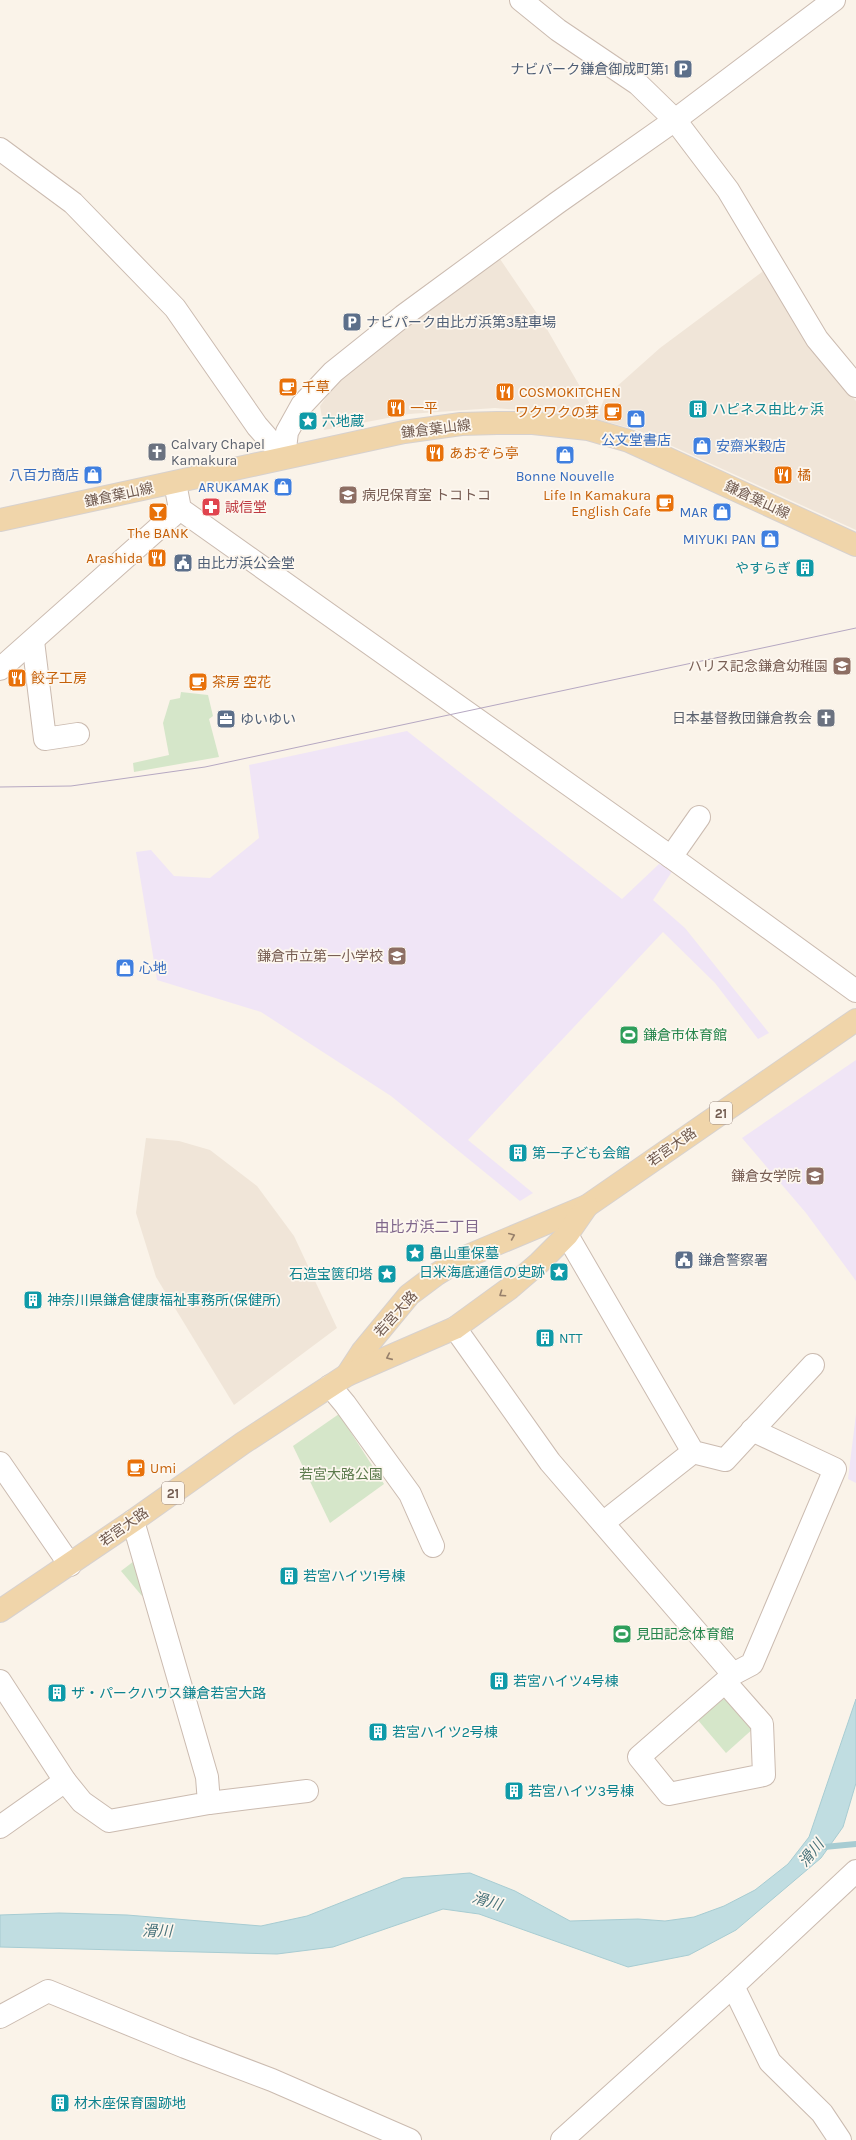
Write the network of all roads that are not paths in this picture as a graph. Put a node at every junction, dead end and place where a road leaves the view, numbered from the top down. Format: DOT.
graph roads {
  1 [pos="522,0"];
  2 [pos="834,0"];
  3 [pos="675,120"];
  4 [pos="0,149"];
  5 [pos="856,386"];
  6 [pos="284,457"];
  7 [pos="175,483"];
  8 [pos="180,509"];
  9 [pos="0,520"];
  10 [pos="856,545"];
  11 [pos="33,641"];
  12 [pos="0,669"];
  13 [pos="78,734"];
  14 [pos="700,817"];
  15 [pos="670,857"];
  16 [pos="856,991"];
  17 [pos="856,1020"];
  18 [pos="587,1206"];
  19 [pos="567,1235"];
  20 [pos="455,1328"];
  21 [pos="813,1365"];
  22 [pos="339,1381"];
  23 [pos="752,1430"];
  24 [pos="693,1452"];
  25 [pos="0,1463"];
  26 [pos="133,1522"];
  27 [pos="603,1523"];
  28 [pos="433,1546"];
  29 [pos="70,1565"];
  30 [pos="0,1611"];
  31 [pos="729,1678"];
  32 [pos="0,1681"];
  33 [pos="65,1782"];
  34 [pos="307,1791"];
  35 [pos="209,1804"];
  36 [pos="0,1827"];
  37 [pos="856,1871"];
  38 [pos="733,1986"];
  39 [pos="0,2017"];
  40 [pos="856,2135"];
  41 [pos="410,2140"];
  42 [pos="562,2140"];
  43 [pos="840,2140"];
  44 [pos="848,2140"];
  1 -- 3 [label="street"];
  2 -- 3 [label="street"];
  3 -- 5 [label="street"];
  3 -- 6 [label="street"];
  4 -- 6 [label="street"];
  6 -- 7 [label="main road, 鎌倉葉山線"];
  6 -- 10 [label="main road, 鎌倉葉山線"];
  7 -- 8 [label="street"];
  7 -- 9 [label="main road, 鎌倉葉山線"];
  8 -- 11 [label="street"];
  8 -- 15 [label="street"];
  11 -- 12 [label="street"];
  11 -- 13 [label="street"];
  14 -- 15 [label="street"];
  15 -- 16 [label="street"];
  17 -- 18 [label="main road, 若宮大路 / 21"];
  18 -- 19 [label="main road, 若宮大路 / 21"];
  22 -- 18 [label="main road, 若宮大路 / 21, one-way"];
  19 -- 20 [label="main road, 若宮大路 / 21, one-way"];
  19 -- 24 [label="street"];
  20 -- 22 [label="main road, 若宮大路 / 21, one-way"];
  20 -- 27 [label="street"];
  21 -- 23 [label="street"];
  22 -- 26 [label="main road, 若宮大路 / 21"];
  22 -- 28 [label="street"];
  23 -- 24 [label="street"];
  23 -- 31 [label="street"];
  24 -- 27 [label="street"];
  25 -- 29 [label="street"];
  26 -- 29 [label="main road, 若宮大路 / 21"];
  26 -- 35 [label="street"];
  27 -- 31 [label="street"];
  29 -- 30 [label="main road, 若宮大路 / 21"];
  31 -- 31 [label="street"];
  32 -- 33 [label="street"];
  33 -- 35 [label="street"];
  33 -- 36 [label="street"];
  34 -- 35 [label="street"];
  37 -- 38 [label="street"];
  38 -- 42 [label="street"];
  38 -- 43 [label="street"];
  39 -- 41 [label="street"];
  40 -- 44 [label="street"];
}
